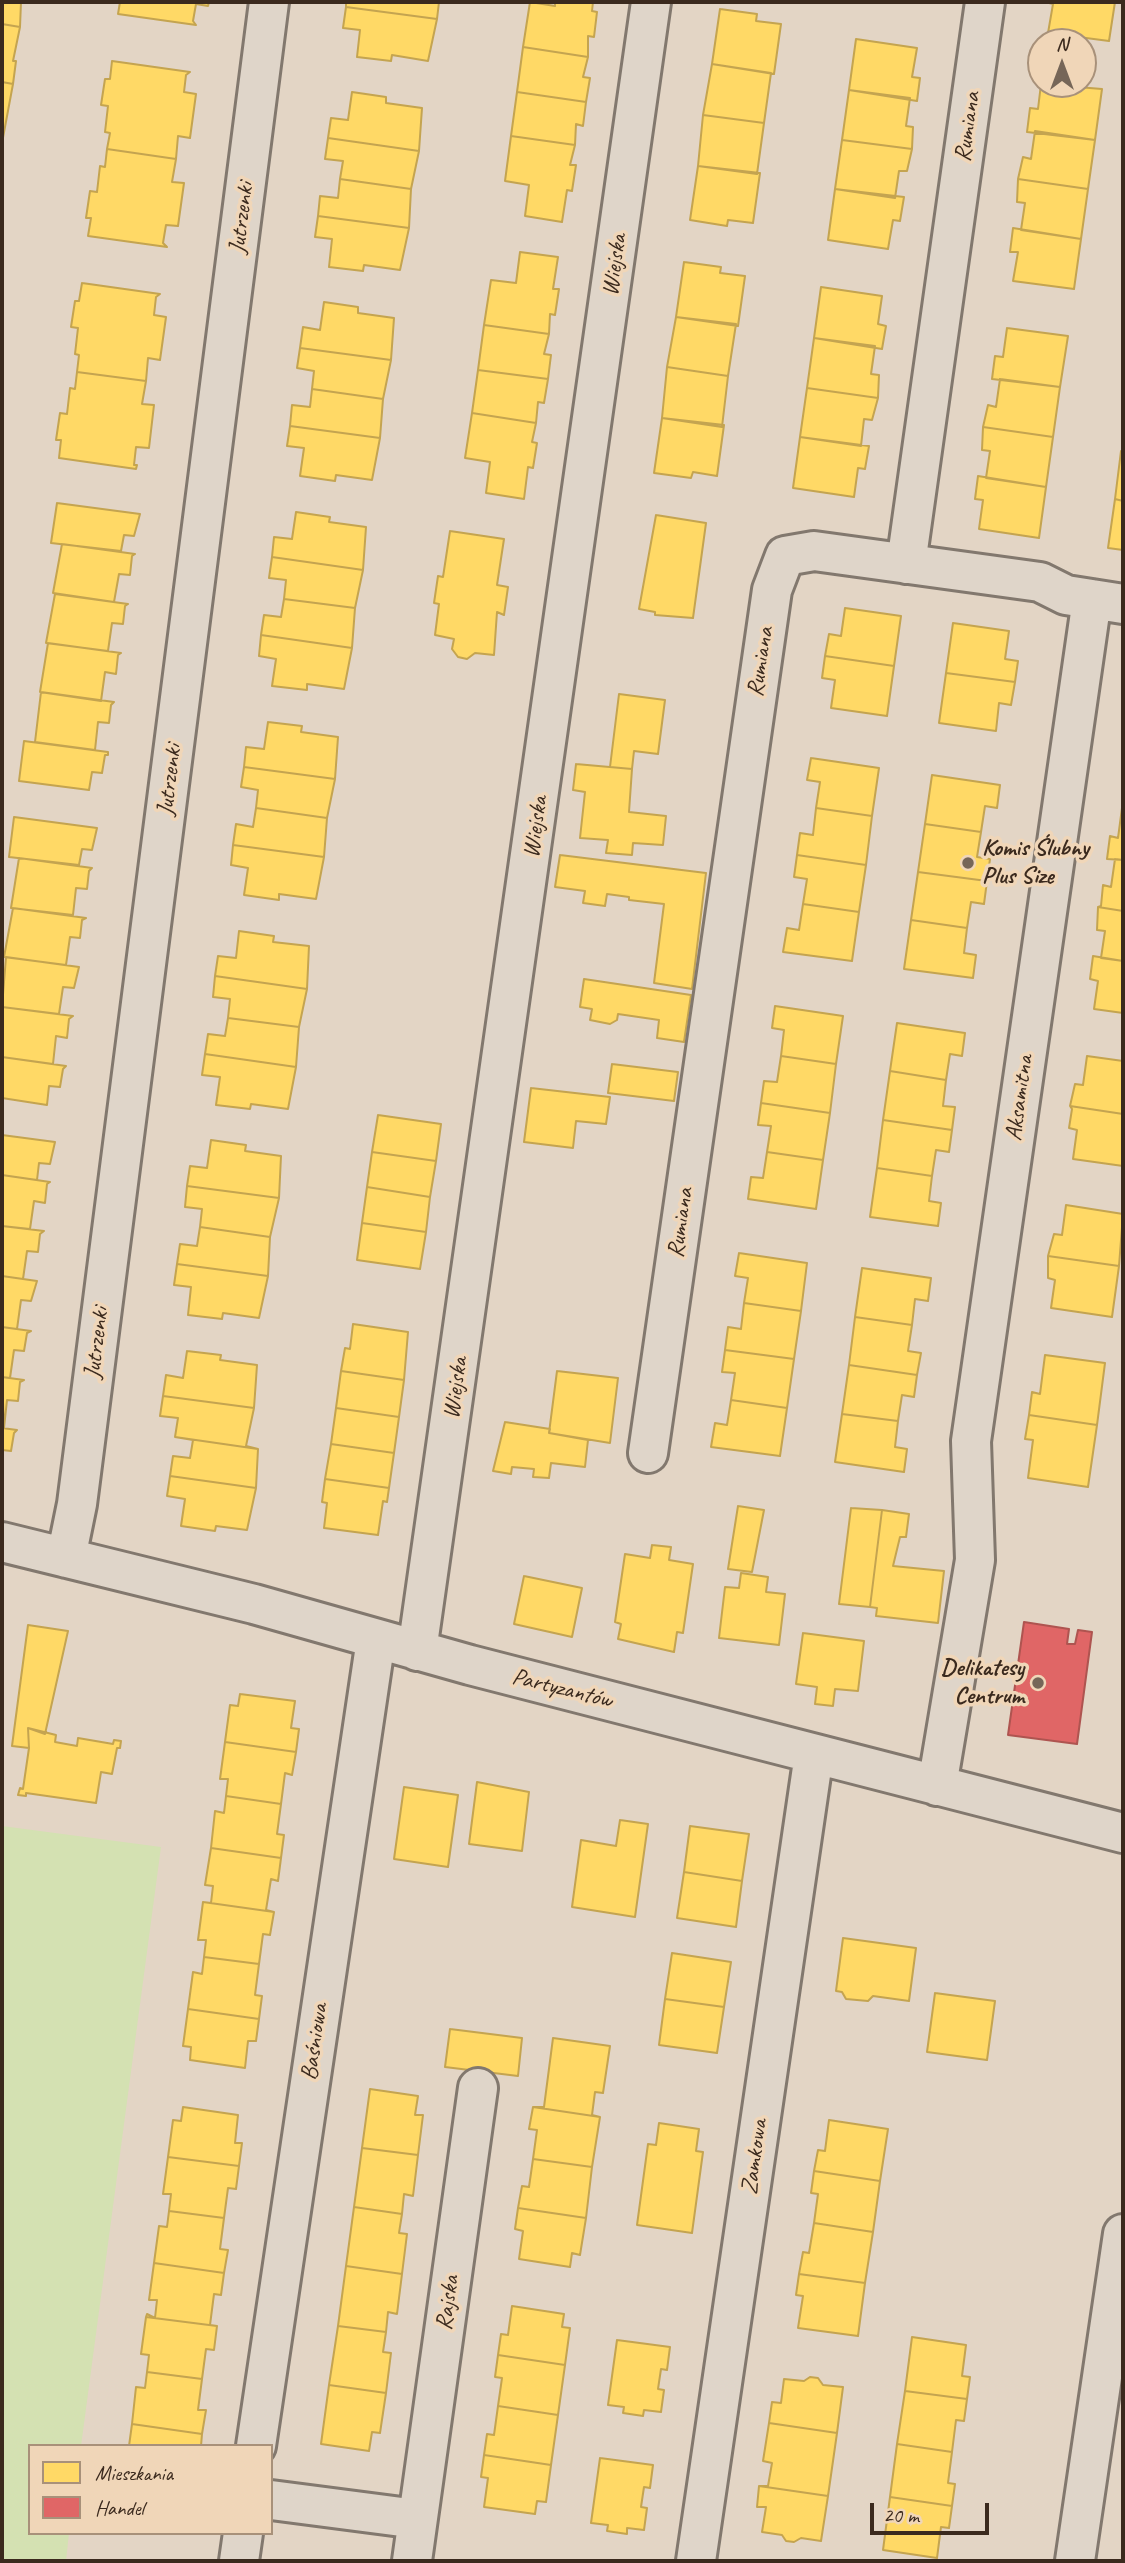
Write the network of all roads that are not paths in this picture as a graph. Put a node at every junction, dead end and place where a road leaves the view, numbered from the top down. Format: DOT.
graph roads {
  1 [pos="270,2"];
  2 [pos="651,2"];
  3 [pos="985,2"];
  4 [pos="906,564"];
  5 [pos="1108,601"];
  6 [pos="648,1453"];
  7 [pos="2,1542"];
  8 [pos="66,1558"];
  9 [pos="376,1639"];
  10 [pos="417,1651"];
  11 [pos="814,1754"];
  12 [pos="937,1786"];
  13 [pos="1123,1833"];
  14 [pos="478,2088"];
  15 [pos="1123,2234"];
  16 [pos="256,2444"];
  17 [pos="273,2500"];
  18 [pos="417,2519"];
  19 [pos="243,2535"];
  20 [pos="239,2561"];
  21 [pos="412,2561"];
  22 [pos="696,2561"];
  23 [pos="1075,2561"];
  1 -- 8 [label="street, Jutrzenki"];
  2 -- 10 [label="street, Wiejska"];
  3 -- 4 [label="street, Rumiana"];
  4 -- 5 [label="street, Aksamitna"];
  4 -- 6 [label="street, Rumiana"];
  5 -- 12 [label="street, Aksamitna"];
  7 -- 8 [label="street, Partyzantów"];
  8 -- 9 [label="street, Partyzantów"];
  9 -- 10 [label="street, Partyzantów"];
  9 -- 16 [label="street, Baśniowa"];
  10 -- 11 [label="street, Partyzantów"];
  11 -- 12 [label="street, Partyzantów"];
  11 -- 22 [label="street, Zamkowa"];
  12 -- 13 [label="street, Partyzantów"];
  14 -- 18 [label="street, Rajska"];
  15 -- 23 [label="street"];
  17 -- 18 [label="street"];
  18 -- 21 [label="street, Rajska"];
  19 -- 20 [label="street"];
}
